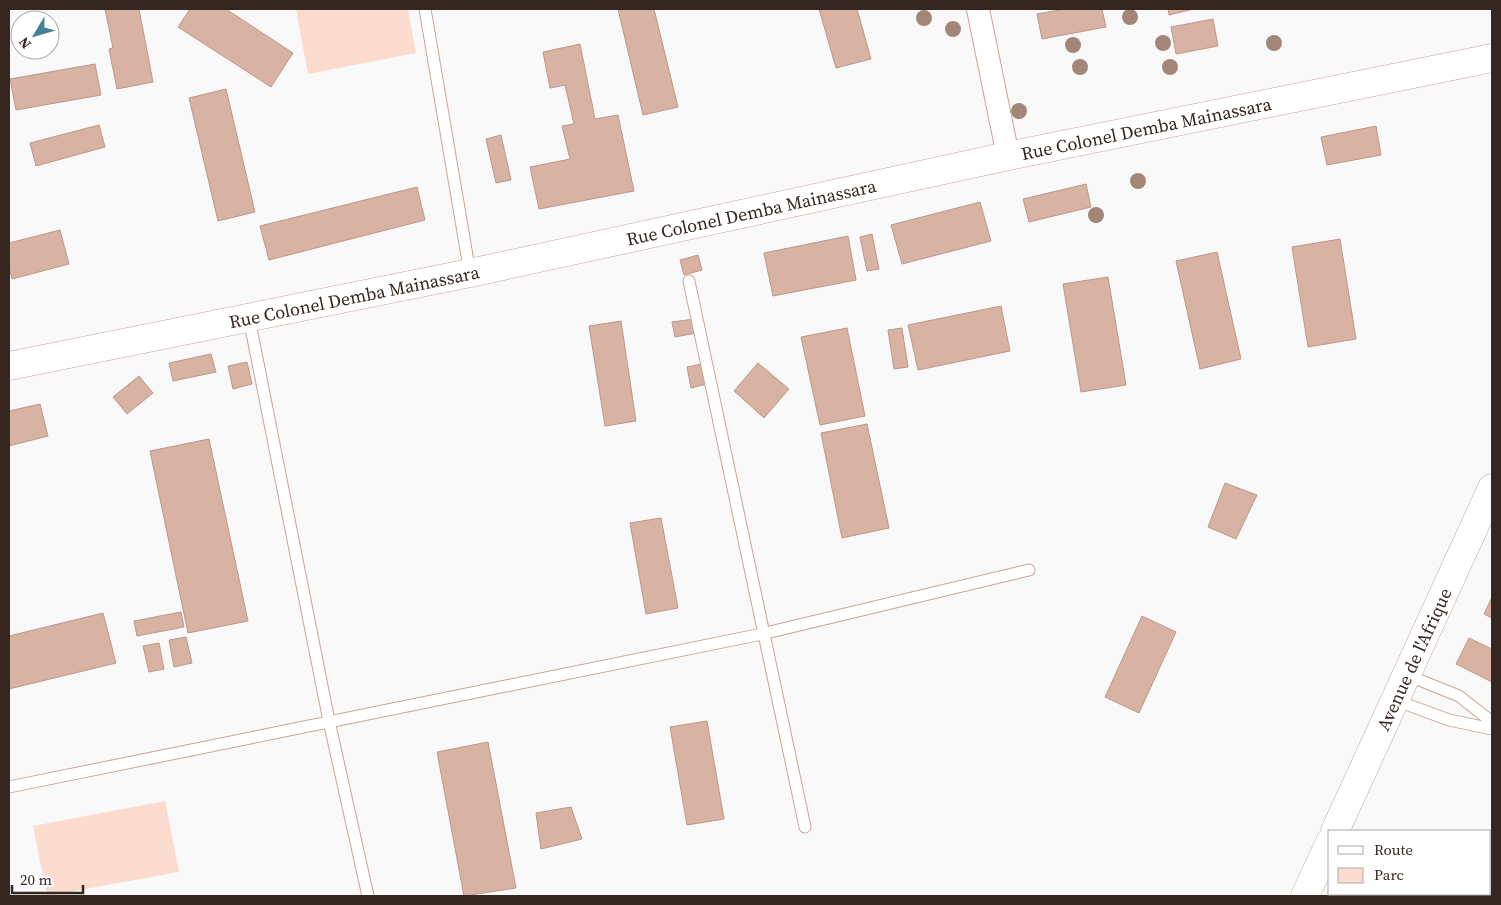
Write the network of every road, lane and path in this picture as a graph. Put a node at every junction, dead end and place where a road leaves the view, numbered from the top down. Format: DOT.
graph roads {
  1 [pos="425,9"];
  2 [pos="978,9"];
  3 [pos="1492,58"];
  4 [pos="1008,156"];
  5 [pos="470,273"];
  6 [pos="689,281"];
  7 [pos="249,317"];
  8 [pos="9,366"];
  9 [pos="1492,488"];
  10 [pos="1029,570"];
  11 [pos="762,634"];
  12 [pos="1406,674"];
  13 [pos="1395,700"];
  14 [pos="329,722"];
  15 [pos="1492,722"];
  16 [pos="1492,729"];
  17 [pos="9,787"];
  18 [pos="805,827"];
  19 [pos="1335,830"];
  20 [pos="1328,846"];
  21 [pos="368,896"];
  22 [pos="1305,896"];
  1 -- 5 [label="lane"];
  2 -- 4 [label="street"];
  3 -- 4 [label="street, Rue Colonel Demba Mainassara"];
  4 -- 5 [label="street, Rue Colonel Demba Mainassara"];
  5 -- 7 [label="street, Rue Colonel Demba Mainassara"];
  6 -- 11 [label="lane"];
  7 -- 8 [label="street, Rue Colonel Demba Mainassara"];
  7 -- 14 [label="lane"];
  9 -- 12 [label="street, Avenue de l'Afrique"];
  10 -- 11 [label="lane"];
  11 -- 14 [label="lane"];
  11 -- 18 [label="lane"];
  12 -- 13 [label="street, Avenue de l'Afrique"];
  12 -- 15 [label="lane"];
  13 -- 16 [label="lane"];
  13 -- 19 [label="street, Avenue de l'Afrique"];
  14 -- 17 [label="lane"];
  14 -- 21 [label="lane"];
  20 -- 22 [label="street"];
}
